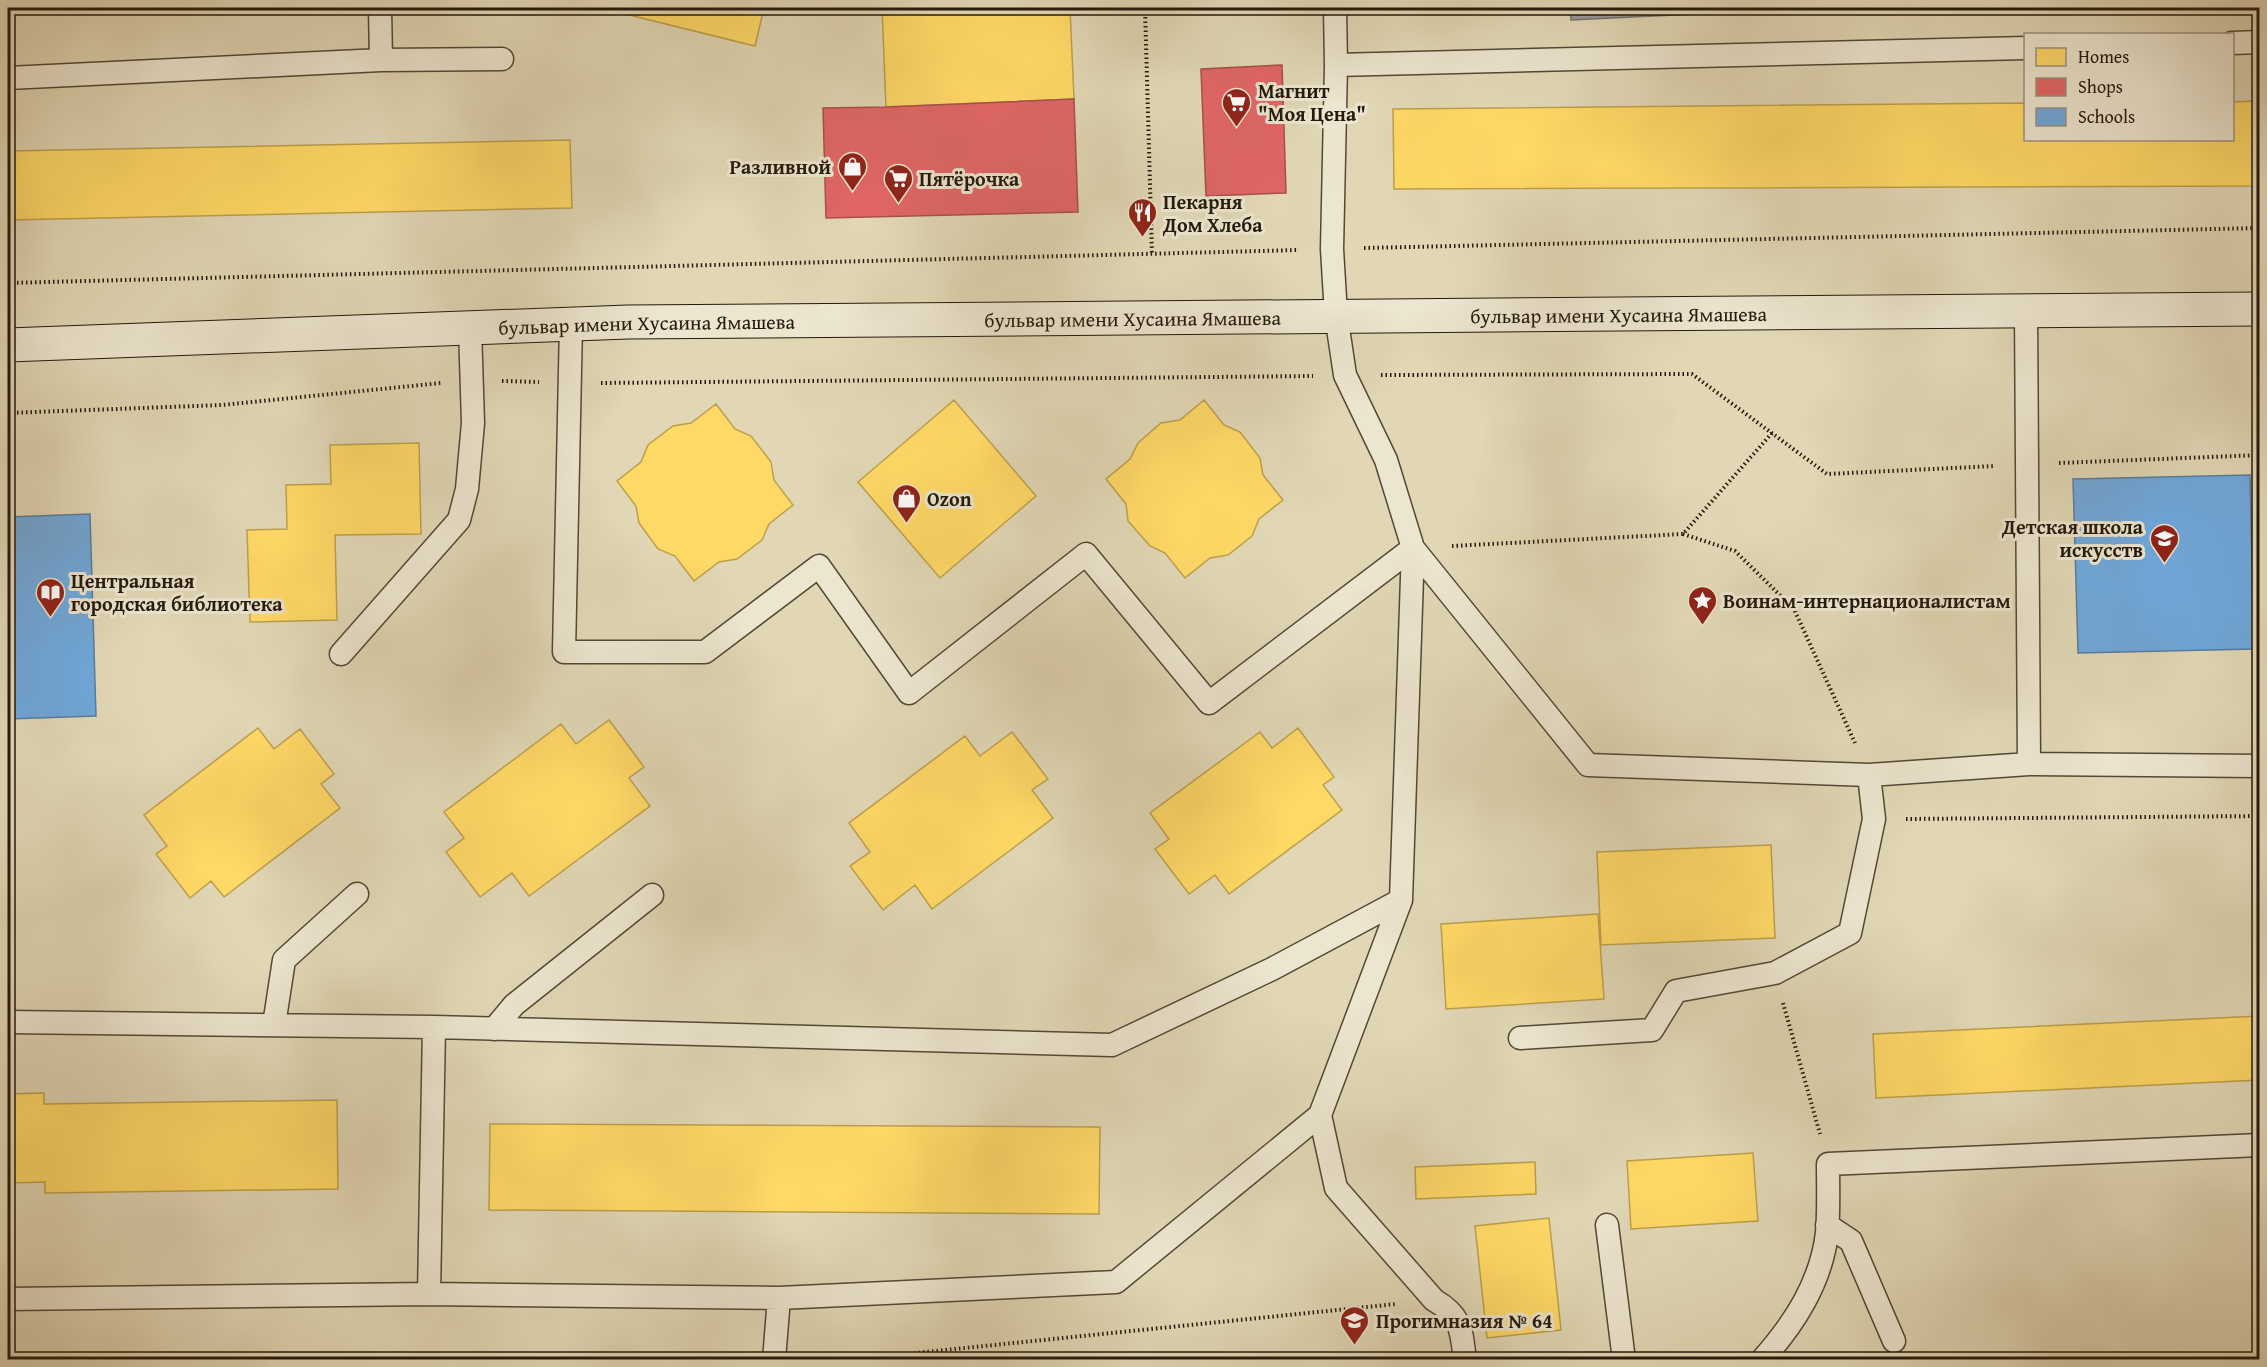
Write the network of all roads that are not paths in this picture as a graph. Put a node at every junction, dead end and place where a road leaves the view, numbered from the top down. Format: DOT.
graph roads {
  1 [pos="380,8"];
  2 [pos="1335,8"];
  3 [pos="2259,42"];
  4 [pos="2234,43"];
  5 [pos="2024,48"];
  6 [pos="502,59"];
  7 [pos="381,60"];
  8 [pos="1336,65"];
  9 [pos="8,78"];
  10 [pos="2259,309"];
  11 [pos="2026,311"];
  12 [pos="1336,315"];
  13 [pos="571,324"];
  14 [pos="470,328"];
  15 [pos="8,345"];
  16 [pos="1413,548"];
  17 [pos="340,654"];
  18 [pos="2029,764"];
  19 [pos="2259,766"];
  20 [pos="1869,775"];
  21 [pos="357,894"];
  22 [pos="652,895"];
  23 [pos="1401,900"];
  24 [pos="8,1022"];
  25 [pos="274,1025"];
  26 [pos="434,1027"];
  27 [pos="494,1029"];
  28 [pos="1520,1038"];
  29 [pos="1320,1115"];
  30 [pos="2259,1145"];
  31 [pos="1827,1225"];
  32 [pos="1606,1226"];
  33 [pos="429,1294"];
  34 [pos="779,1298"];
  35 [pos="8,1299"];
  36 [pos="1894,1341"];
  37 [pos="774,1359"];
  38 [pos="1465,1359"];
  39 [pos="1624,1359"];
  40 [pos="1762,1359"];
  1 -- 7 [label="lane"];
  2 -- 8 [label="lane"];
  3 -- 4 [label="lane"];
  5 -- 8 [label="lane"];
  6 -- 7 [label="lane"];
  7 -- 9 [label="lane"];
  8 -- 12 [label="lane"];
  10 -- 11 [label="street, бульвар имени Хусаина Ямашева"];
  11 -- 12 [label="street, бульвар имени Хусаина Ямашева"];
  11 -- 18 [label="lane"];
  12 -- 13 [label="street, бульвар имени Хусаина Ямашева"];
  12 -- 16 [label="lane"];
  13 -- 14 [label="street, бульвар имени Хусаина Ямашева"];
  13 -- 16 [label="lane"];
  14 -- 15 [label="street, бульвар имени Хусаина Ямашева"];
  14 -- 17 [label="lane"];
  16 -- 20 [label="lane"];
  16 -- 23 [label="lane"];
  18 -- 19 [label="lane"];
  18 -- 20 [label="lane"];
  20 -- 28 [label="lane"];
  21 -- 25 [label="lane"];
  22 -- 27 [label="lane"];
  23 -- 27 [label="lane"];
  23 -- 29 [label="lane"];
  24 -- 25 [label="lane"];
  25 -- 26 [label="lane"];
  26 -- 27 [label="lane"];
  26 -- 33 [label="lane"];
  29 -- 34 [label="lane"];
  29 -- 38 [label="lane"];
  30 -- 31 [label="lane"];
  31 -- 36 [label="lane"];
  31 -- 40 [label="lane"];
  32 -- 39 [label="lane"];
  33 -- 34 [label="lane"];
  33 -- 35 [label="lane"];
  34 -- 37 [label="lane"];
}
